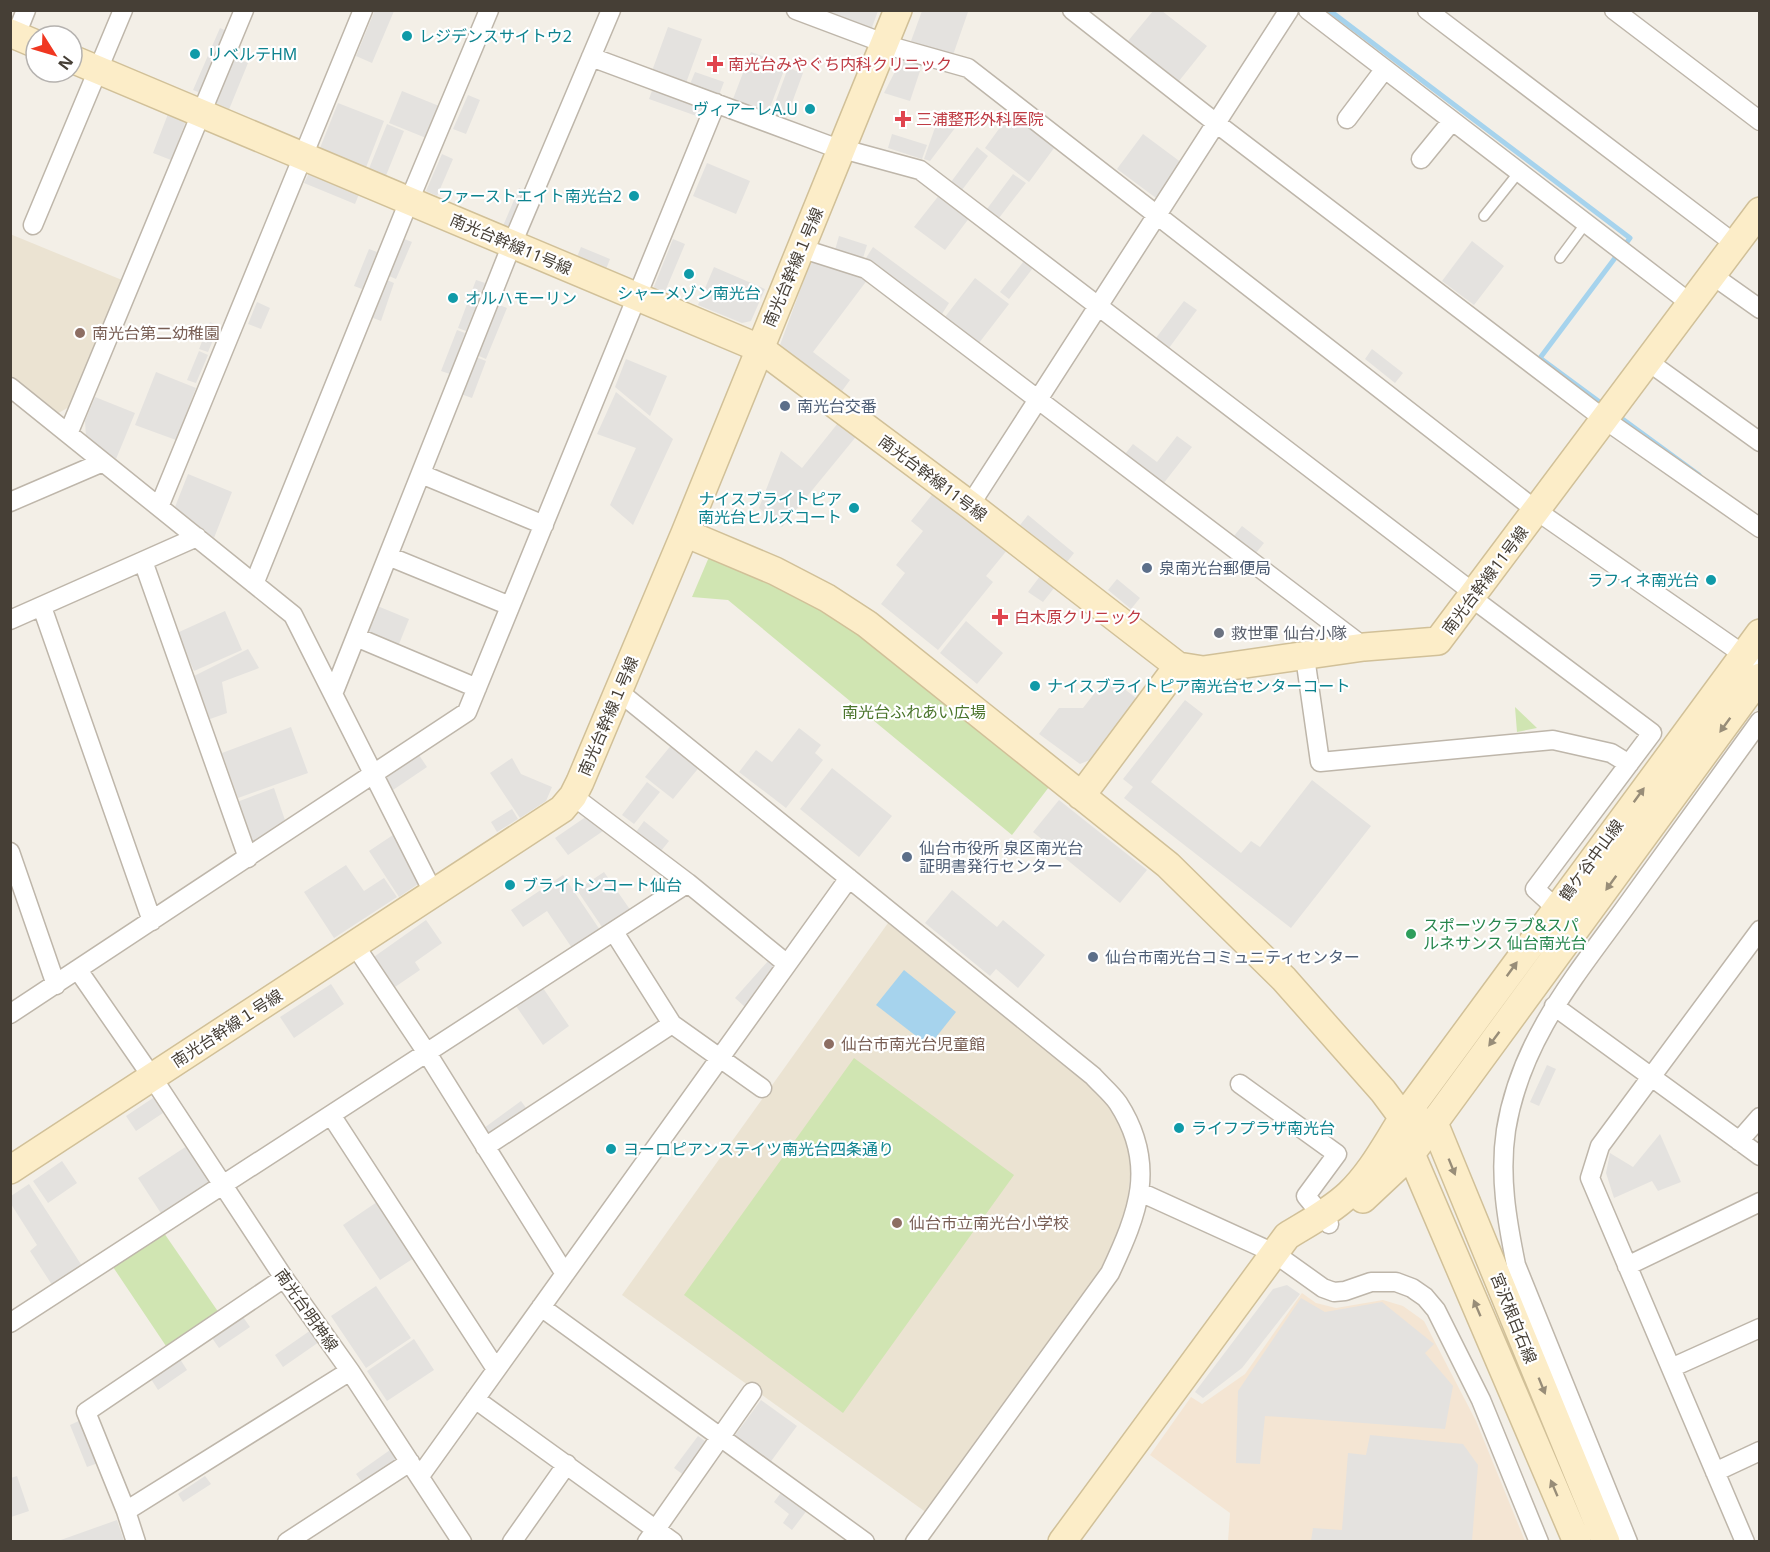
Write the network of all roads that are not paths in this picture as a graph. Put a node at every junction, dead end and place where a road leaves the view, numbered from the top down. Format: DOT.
graph roads {
  1 [pos="26,10"];
  2 [pos="123,10"];
  3 [pos="244,10"];
  4 [pos="363,10"];
  5 [pos="489,10"];
  6 [pos="610,10"];
  7 [pos="796,10"];
  8 [pos="898,10"];
  9 [pos="1072,10"];
  10 [pos="1289,10"];
  11 [pos="1308,10"];
  12 [pos="1427,10"];
  13 [pos="1614,10"];
  14 [pos="21,37"];
  15 [pos="884,44"];
  16 [pos="591,57"];
  17 [pos="84,64"];
  18 [pos="1384,69"];
  19 [pos="98,70"];
  20 [pos="716,103"];
  21 [pos="200,113"];
  22 [pos="1347,119"];
  23 [pos="1452,121"];
  24 [pos="1760,121"];
  25 [pos="1216,123"];
  26 [pos="842,148"];
  27 [pos="303,156"];
  28 [pos="1421,159"];
  29 [pos="1519,172"];
  30 [pos="409,201"];
  31 [pos="1760,211"];
  32 [pos="1157,215"];
  33 [pos="1484,216"];
  34 [pos="1586,223"];
  35 [pos="33,225"];
  36 [pos="512,244"];
  37 [pos="1735,244"];
  38 [pos="800,248"];
  39 [pos="1560,258"];
  40 [pos="1712,275"];
  41 [pos="637,296"];
  42 [pos="1690,303"];
  43 [pos="1098,307"];
  44 [pos="1760,309"];
  45 [pos="758,349"];
  46 [pos="1646,360"];
  47 [pos="10,387"];
  48 [pos="1039,401"];
  49 [pos="1609,412"];
  50 [pos="69,434"];
  51 [pos="1760,442"];
  52 [pos="103,462"];
  53 [pos="421,474"];
  54 [pos="10,502"];
  55 [pos="970,505"];
  56 [pos="159,507"];
  57 [pos="1537,511"];
  58 [pos="544,525"];
  59 [pos="1760,528"];
  60 [pos="685,533"];
  61 [pos="197,537"];
  62 [pos="388,556"];
  63 [pos="143,561"];
  64 [pos="254,584"];
  65 [pos="1474,596"];
  66 [pos="510,606"];
  67 [pos="42,607"];
  68 [pos="10,620"];
  69 [pos="1760,633"];
  70 [pos="356,637"];
  71 [pos="1364,647"];
  72 [pos="1305,657"];
  73 [pos="1751,660"];
  74 [pos="1178,666"];
  75 [pos="1760,677"];
  76 [pos="477,688"];
  77 [pos="618,691"];
  78 [pos="333,694"];
  79 [pos="1760,722"];
  80 [pos="1629,764"];
  81 [pos="374,775"];
  82 [pos="573,796"];
  83 [pos="1081,796"];
  84 [pos="10,852"];
  85 [pos="248,858"];
  86 [pos="849,878"];
  87 [pos="688,883"];
  88 [pos="433,892"];
  89 [pos="1556,908"];
  90 [pos="152,921"];
  91 [pos="1760,930"];
  92 [pos="614,932"];
  93 [pos="354,944"];
  94 [pos="787,964"];
  95 [pos="78,970"];
  96 [pos="56,985"];
  97 [pos="1554,1006"];
  98 [pos="10,1014"];
  99 [pos="672,1024"];
  100 [pos="427,1053"];
  101 [pos="720,1058"];
  102 [pos="1650,1076"];
  103 [pos="152,1077"];
  104 [pos="1240,1084"];
  105 [pos="762,1088"];
  106 [pos="331,1115"];
  107 [pos="1760,1117"];
  108 [pos="1403,1118"];
  109 [pos="1434,1123"];
  110 [pos="1739,1141"];
  111 [pos="485,1147"];
  112 [pos="1411,1154"];
  113 [pos="1760,1156"];
  114 [pos="10,1170"];
  115 [pos="223,1186"];
  116 [pos="1140,1192"];
  117 [pos="1760,1202"];
  118 [pos="1325,1220"];
  119 [pos="1274,1253"];
  120 [pos="1627,1266"];
  121 [pos="565,1274"];
  122 [pos="284,1278"];
  123 [pos="540,1307"];
  124 [pos="10,1323"];
  125 [pos="1760,1328"];
  126 [pos="1671,1368"];
  127 [pos="496,1370"];
  128 [pos="350,1371"];
  129 [pos="752,1392"];
  130 [pos="475,1399"];
  131 [pos="721,1437"];
  132 [pos="1760,1451"];
  133 [pos="567,1464"];
  134 [pos="415,1469"];
  135 [pos="1715,1472"];
  136 [pos="126,1511"];
  137 [pos="651,1535"];
  138 [pos="136,1542"];
  139 [pos="287,1542"];
  140 [pos="462,1542"];
  141 [pos="512,1542"];
  142 [pos="673,1542"];
  143 [pos="865,1542"];
  144 [pos="915,1542"];
  145 [pos="1062,1542"];
  146 [pos="1539,1542"];
  147 [pos="1577,1542"];
  148 [pos="1606,1542"];
  149 [pos="1628,1542"];
  150 [pos="1744,1542"];
  1 -- 14 [label="street"];
  2 -- 19 [label="street"];
  3 -- 21 [label="street"];
  4 -- 27 [label="street"];
  5 -- 30 [label="street"];
  6 -- 16 [label="street"];
  7 -- 15 [label="street"];
  8 -- 15 [label="street, 南光台幹線１号線"];
  9 -- 25 [label="street"];
  10 -- 25 [label="street"];
  11 -- 18 [label="street"];
  12 -- 37 [label="street"];
  13 -- 24 [label="street"];
  15 -- 26 [label="street, 南光台幹線１号線"];
  15 -- 32 [label="street"];
  16 -- 20 [label="street"];
  16 -- 36 [label="street"];
  17 -- 19 [label="street, 南光台幹線11号線"];
  18 -- 22 [label="street"];
  18 -- 23 [label="street"];
  19 -- 21 [label="street, 南光台幹線11号線"];
  19 -- 35 [label="street"];
  20 -- 26 [label="street"];
  20 -- 41 [label="street"];
  21 -- 27 [label="street, 南光台幹線11号線"];
  21 -- 50 [label="street"];
  23 -- 28 [label="street"];
  23 -- 29 [label="street"];
  25 -- 32 [label="street"];
  25 -- 49 [label="street"];
  26 -- 38 [label="street, 南光台幹線１号線"];
  26 -- 43 [label="street"];
  27 -- 30 [label="street, 南光台幹線11号線"];
  27 -- 56 [label="street"];
  29 -- 33 [label="lane"];
  29 -- 34 [label="street"];
  30 -- 36 [label="street, 南光台幹線11号線"];
  30 -- 64 [label="street"];
  31 -- 37 [label="street, 南光台幹線11号線"];
  32 -- 43 [label="street"];
  32 -- 57 [label="street"];
  34 -- 39 [label="lane"];
  34 -- 42 [label="street"];
  36 -- 41 [label="street, 南光台幹線11号線"];
  36 -- 53 [label="street"];
  37 -- 40 [label="street, 南光台幹線11号線"];
  38 -- 45 [label="street, 南光台幹線１号線"];
  38 -- 48 [label="street"];
  40 -- 42 [label="street, 南光台幹線11号線"];
  40 -- 44 [label="street"];
  41 -- 45 [label="street, 南光台幹線11号線"];
  41 -- 58 [label="street"];
  42 -- 46 [label="street, 南光台幹線11号線"];
  43 -- 48 [label="street"];
  43 -- 65 [label="street"];
  45 -- 55 [label="street, 南光台幹線11号線"];
  45 -- 60 [label="street, 南光台幹線１号線"];
  46 -- 49 [label="street, 南光台幹線11号線"];
  46 -- 51 [label="street"];
  47 -- 50 [label="street"];
  48 -- 55 [label="street"];
  48 -- 71 [label="street"];
  49 -- 57 [label="street, 南光台幹線11号線"];
  49 -- 59 [label="street"];
  50 -- 52 [label="street"];
  52 -- 54 [label="street"];
  52 -- 56 [label="street"];
  53 -- 58 [label="street"];
  53 -- 62 [label="street"];
  55 -- 74 [label="street, 南光台幹線11号線"];
  56 -- 61 [label="street"];
  57 -- 65 [label="street, 南光台幹線11号線"];
  57 -- 73 [label="street"];
  58 -- 66 [label="street"];
  60 -- 77 [label="street, 南光台幹線１号線"];
  60 -- 83 [label="street"];
  61 -- 63 [label="street"];
  61 -- 64 [label="street"];
  62 -- 66 [label="street"];
  62 -- 70 [label="street"];
  63 -- 67 [label="street"];
  63 -- 85 [label="street"];
  64 -- 78 [label="street"];
  65 -- 71 [label="street, 南光台幹線11号線"];
  65 -- 80 [label="street"];
  66 -- 76 [label="street"];
  67 -- 68 [label="street"];
  67 -- 90 [label="street"];
  69 -- 73 [label="street, 鶴ケ谷中山線"];
  70 -- 76 [label="street"];
  70 -- 78 [label="street"];
  71 -- 72 [label="street, 南光台幹線11号線"];
  72 -- 74 [label="street, 南光台幹線11号線"];
  72 -- 80 [label="street"];
  89 -- 73 [label="street, 鶴ケ谷中山線, one-way"];
  74 -- 83 [label="street"];
  75 -- 109 [label="street, one-way"];
  76 -- 81 [label="street"];
  77 -- 82 [label="street, 南光台幹線１号線"];
  77 -- 86 [label="street"];
  78 -- 81 [label="street"];
  79 -- 97 [label="street"];
  80 -- 89 [label="street"];
  81 -- 85 [label="street"];
  81 -- 88 [label="street"];
  82 -- 87 [label="street"];
  82 -- 88 [label="street, 南光台幹線１号線"];
  83 -- 108 [label="street"];
  84 -- 96 [label="street"];
  85 -- 90 [label="street"];
  86 -- 94 [label="street"];
  86 -- 116 [label="street"];
  87 -- 92 [label="street"];
  87 -- 94 [label="street"];
  88 -- 93 [label="street, 南光台幹線１号線"];
  108 -- 89 [label="street, 鶴ケ谷中山線, one-way"];
  90 -- 95 [label="street"];
  91 -- 102 [label="street"];
  92 -- 99 [label="street"];
  92 -- 100 [label="street"];
  93 -- 100 [label="street"];
  93 -- 103 [label="street, 南光台幹線１号線"];
  94 -- 101 [label="street"];
  95 -- 96 [label="street"];
  95 -- 103 [label="street, 南光台明神線"];
  96 -- 98 [label="street"];
  97 -- 102 [label="street"];
  97 -- 149 [label="street"];
  99 -- 101 [label="street"];
  99 -- 111 [label="street"];
  100 -- 106 [label="street"];
  100 -- 111 [label="street"];
  101 -- 105 [label="street"];
  101 -- 121 [label="street"];
  102 -- 110 [label="street"];
  102 -- 120 [label="street"];
  103 -- 114 [label="street, 南光台幹線１号線"];
  103 -- 115 [label="street, 南光台明神線"];
  104 -- 118 [label="street"];
  106 -- 115 [label="street"];
  106 -- 127 [label="street"];
  107 -- 110 [label="street"];
  108 -- 109 [label="street"];
  108 -- 112 [label="street"];
  108 -- 118 [label="street, 鶴ケ谷中山線"];
  109 -- 112 [label="street"];
  109 -- 148 [label="street, 宮沢根白石線, one-way"];
  110 -- 113 [label="street"];
  111 -- 121 [label="street"];
  112 -- 118 [label="street"];
  147 -- 112 [label="street, one-way"];
  115 -- 122 [label="street, 南光台明神線"];
  115 -- 124 [label="street"];
  116 -- 119 [label="street"];
  116 -- 144 [label="street"];
  117 -- 120 [label="street"];
  118 -- 119 [label="street"];
  119 -- 145 [label="street"];
  119 -- 146 [label="street"];
  120 -- 126 [label="street"];
  121 -- 123 [label="street"];
  122 -- 128 [label="street, 南光台明神線"];
  122 -- 136 [label="street"];
  123 -- 127 [label="street"];
  123 -- 131 [label="street"];
  125 -- 126 [label="street"];
  126 -- 135 [label="street"];
  127 -- 130 [label="street"];
  128 -- 134 [label="street, 南光台明神線"];
  128 -- 136 [label="street"];
  129 -- 131 [label="street"];
  130 -- 133 [label="street"];
  130 -- 134 [label="street"];
  131 -- 137 [label="street"];
  131 -- 143 [label="street"];
  132 -- 135 [label="street"];
  133 -- 137 [label="street"];
  133 -- 141 [label="street"];
  134 -- 139 [label="street"];
  134 -- 140 [label="street, 南光台明神線"];
  135 -- 150 [label="street"];
  136 -- 138 [label="street"];
  137 -- 142 [label="street"];
}
